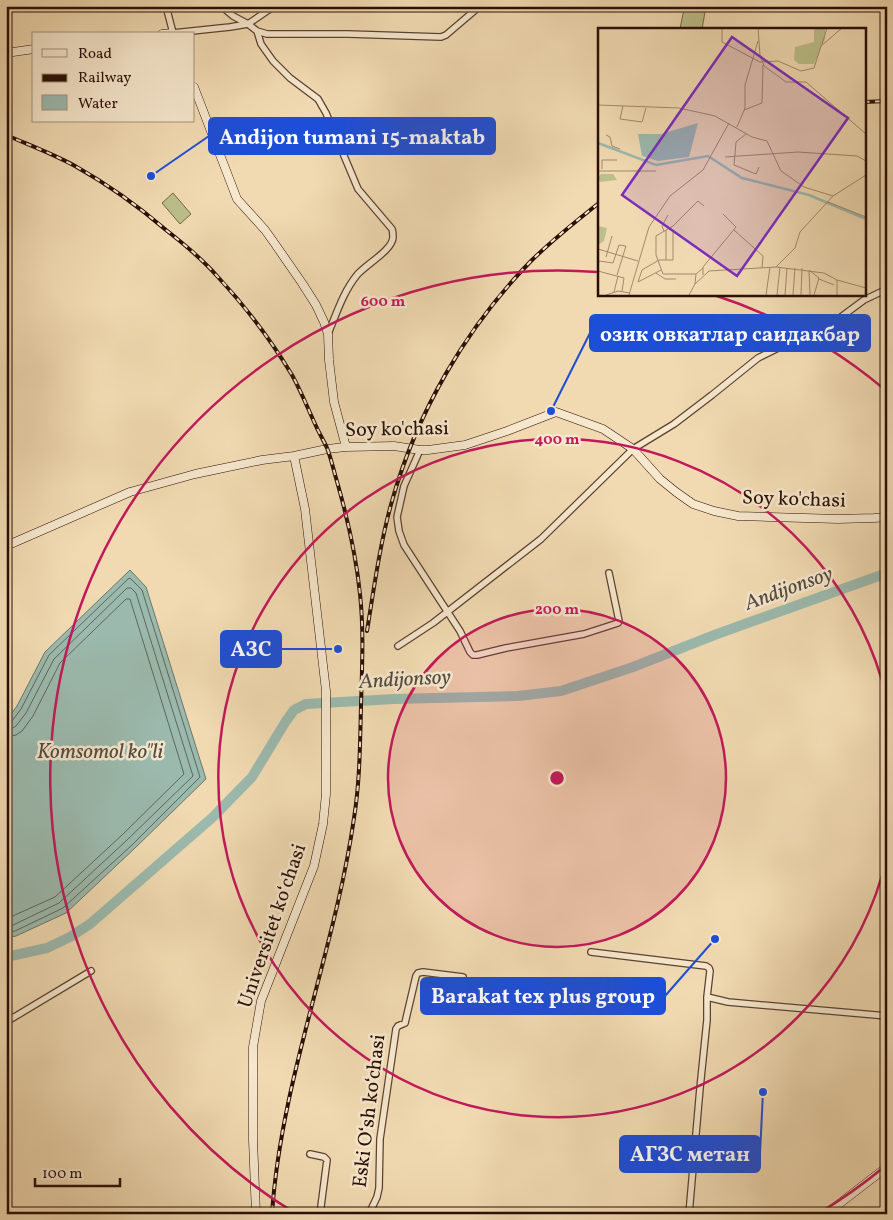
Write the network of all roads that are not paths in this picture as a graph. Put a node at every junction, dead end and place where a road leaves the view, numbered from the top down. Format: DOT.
graph roads {
  1 [pos="166,6"];
  2 [pos="221,6"];
  3 [pos="272,6"];
  4 [pos="480,6"];
  5 [pos="248,24"];
  6 [pos="257,31"];
  7 [pos="173,32"];
  8 [pos="182,32"];
  9 [pos="32,49"];
  10 [pos="6,53"];
  11 [pos="195,90"];
  12 [pos="887,289"];
  13 [pos="328,334"];
  14 [pos="346,446"];
  15 [pos="632,449"];
  16 [pos="420,450"];
  17 [pos="294,456"];
  18 [pos="887,516"];
  19 [pos="6,546"];
  20 [pos="609,573"];
  21 [pos="447,612"];
  22 [pos="398,646"];
  23 [pos="591,952"];
  24 [pos="91,971"];
  25 [pos="463,977"];
  26 [pos="707,997"];
  27 [pos="887,1016"];
  28 [pos="6,1022"];
  29 [pos="310,1154"];
  30 [pos="887,1167"];
  31 [pos="256,1214"];
  32 [pos="320,1214"];
  33 [pos="369,1214"];
  34 [pos="689,1214"];
  35 [pos="826,1214"];
  1 -- 7 [label="street"];
  2 -- 5 [label="street"];
  3 -- 5 [label="street"];
  4 -- 6 [label="street"];
  5 -- 6 [label="street"];
  5 -- 8 [label="street"];
  6 -- 13 [label="street"];
  9 -- 10 [label="main road"];
  11 -- 13 [label="main road"];
  12 -- 15 [label="street"];
  13 -- 14 [label="main road"];
  14 -- 16 [label="main road, Soy ko'chasi"];
  14 -- 17 [label="main road, Soy ko'chasi"];
  15 -- 16 [label="main road, Soy ko'chasi"];
  15 -- 18 [label="main road, Soy ko'chasi"];
  15 -- 21 [label="street"];
  16 -- 21 [label="street"];
  17 -- 19 [label="main road, Soy ko'chasi"];
  17 -- 31 [label="main road, Universitet kо‘chasi"];
  20 -- 21 [label="street"];
  21 -- 22 [label="street"];
  23 -- 26 [label="street"];
  24 -- 28 [label="street"];
  25 -- 33 [label="street, Eski Oʻsh koʻchasi"];
  26 -- 27 [label="street"];
  26 -- 34 [label="street"];
  29 -- 32 [label="street"];
  30 -- 35 [label="main road"];
}
